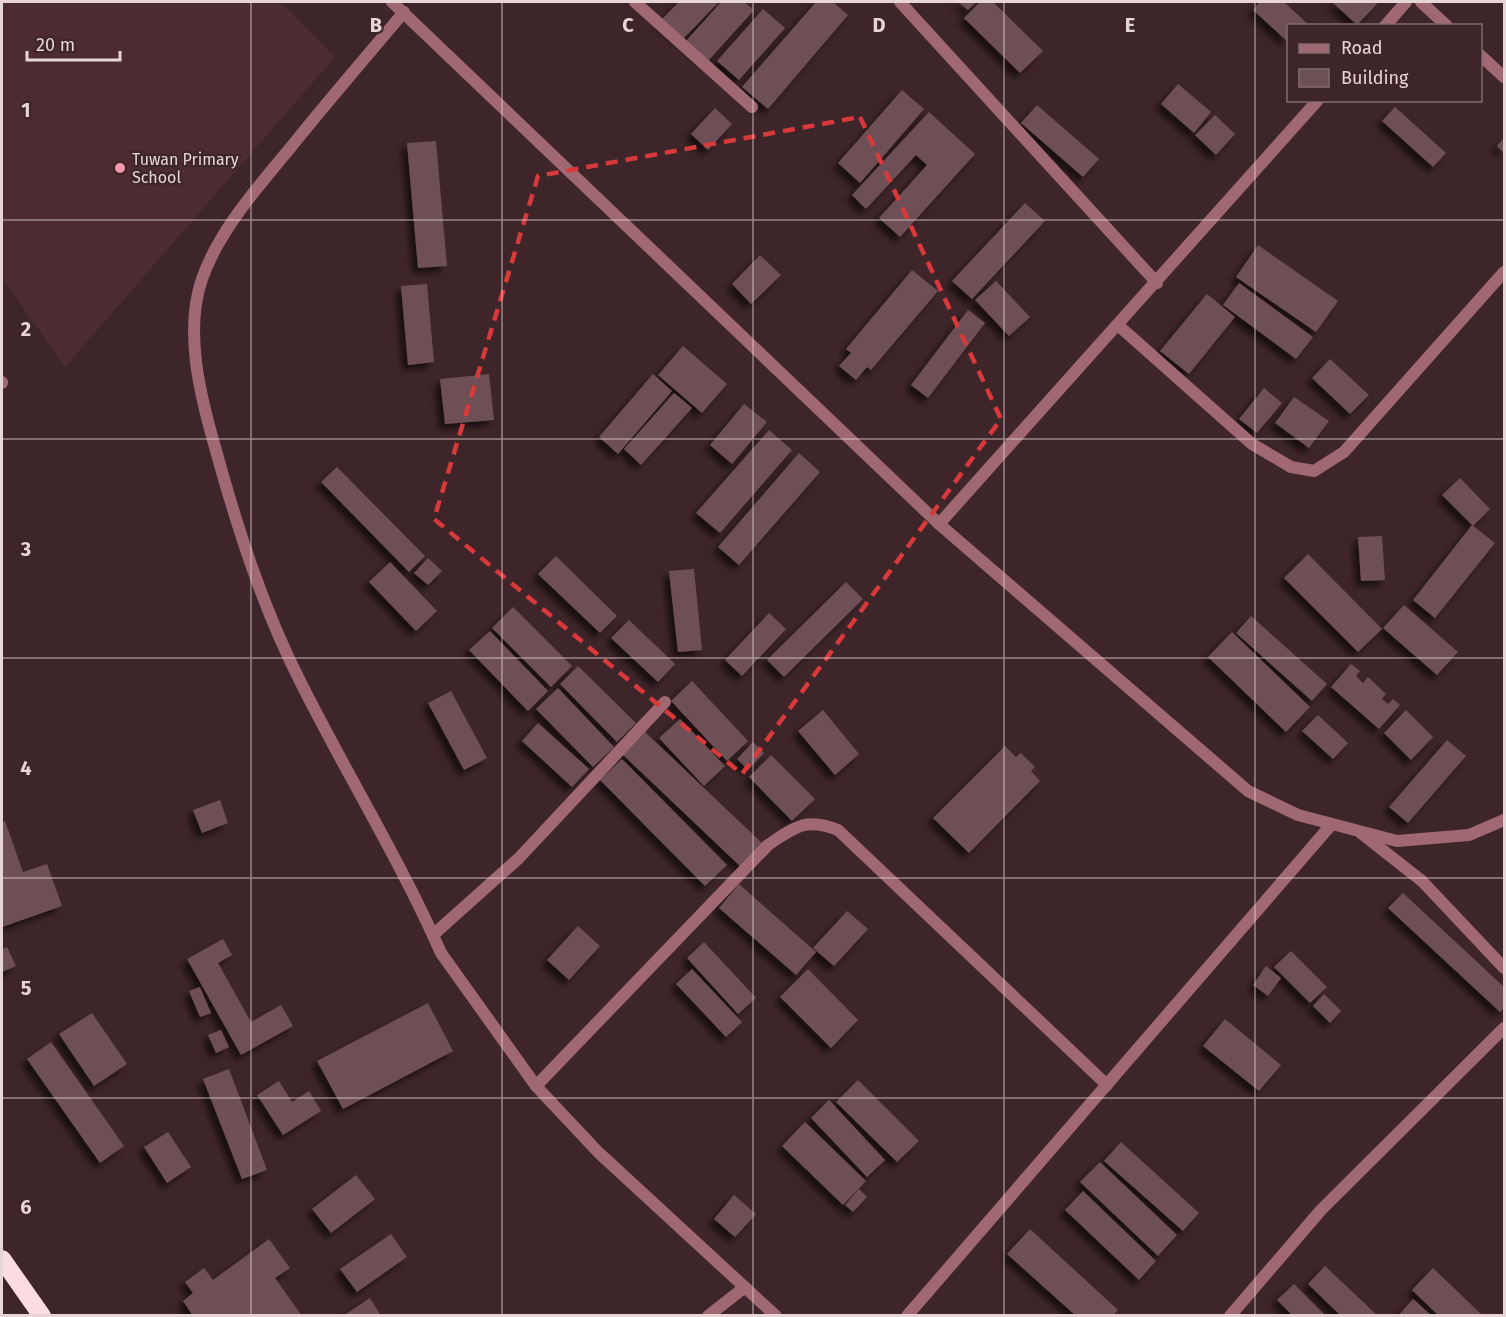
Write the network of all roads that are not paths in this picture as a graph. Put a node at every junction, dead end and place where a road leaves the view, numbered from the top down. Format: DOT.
graph roads {
  1 [pos="392,2"];
  2 [pos="634,2"];
  3 [pos="900,2"];
  4 [pos="1406,2"];
  5 [pos="1420,2"];
  6 [pos="404,12"];
  7 [pos="1387,24"];
  8 [pos="1445,24"];
  9 [pos="1482,58"];
  10 [pos="1504,77"];
  11 [pos="1316,102"];
  12 [pos="752,107"];
  13 [pos="1504,272"];
  14 [pos="1157,283"];
  15 [pos="1119,327"];
  16 [pos="939,524"];
  17 [pos="665,702"];
  18 [pos="1504,820"];
  19 [pos="1331,825"];
  20 [pos="1359,831"];
  21 [pos="433,935"];
  22 [pos="1504,968"];
  23 [pos="1504,1028"];
  24 [pos="1107,1085"];
  25 [pos="536,1086"];
  26 [pos="2,1259"];
  27 [pos="745,1287"];
  28 [pos="42,1316"];
  29 [pos="708,1316"];
  30 [pos="776,1316"];
  31 [pos="907,1316"];
  32 [pos="1230,1316"];
  1 -- 6 [label="street"];
  2 -- 12 [label="street"];
  3 -- 14 [label="street"];
  4 -- 7 [label="street"];
  5 -- 8 [label="street"];
  6 -- 16 [label="street"];
  6 -- 21 [label="street"];
  9 -- 10 [label="street"];
  11 -- 14 [label="street"];
  13 -- 15 [label="street"];
  14 -- 15 [label="street"];
  15 -- 16 [label="street"];
  16 -- 19 [label="street"];
  17 -- 21 [label="street"];
  18 -- 20 [label="street"];
  19 -- 20 [label="street"];
  19 -- 24 [label="street"];
  20 -- 22 [label="street"];
  21 -- 25 [label="street"];
  23 -- 32 [label="street"];
  24 -- 25 [label="street"];
  24 -- 31 [label="street"];
  25 -- 27 [label="street"];
  26 -- 28 [label="highway"];
  27 -- 29 [label="street"];
  27 -- 30 [label="street"];
}
